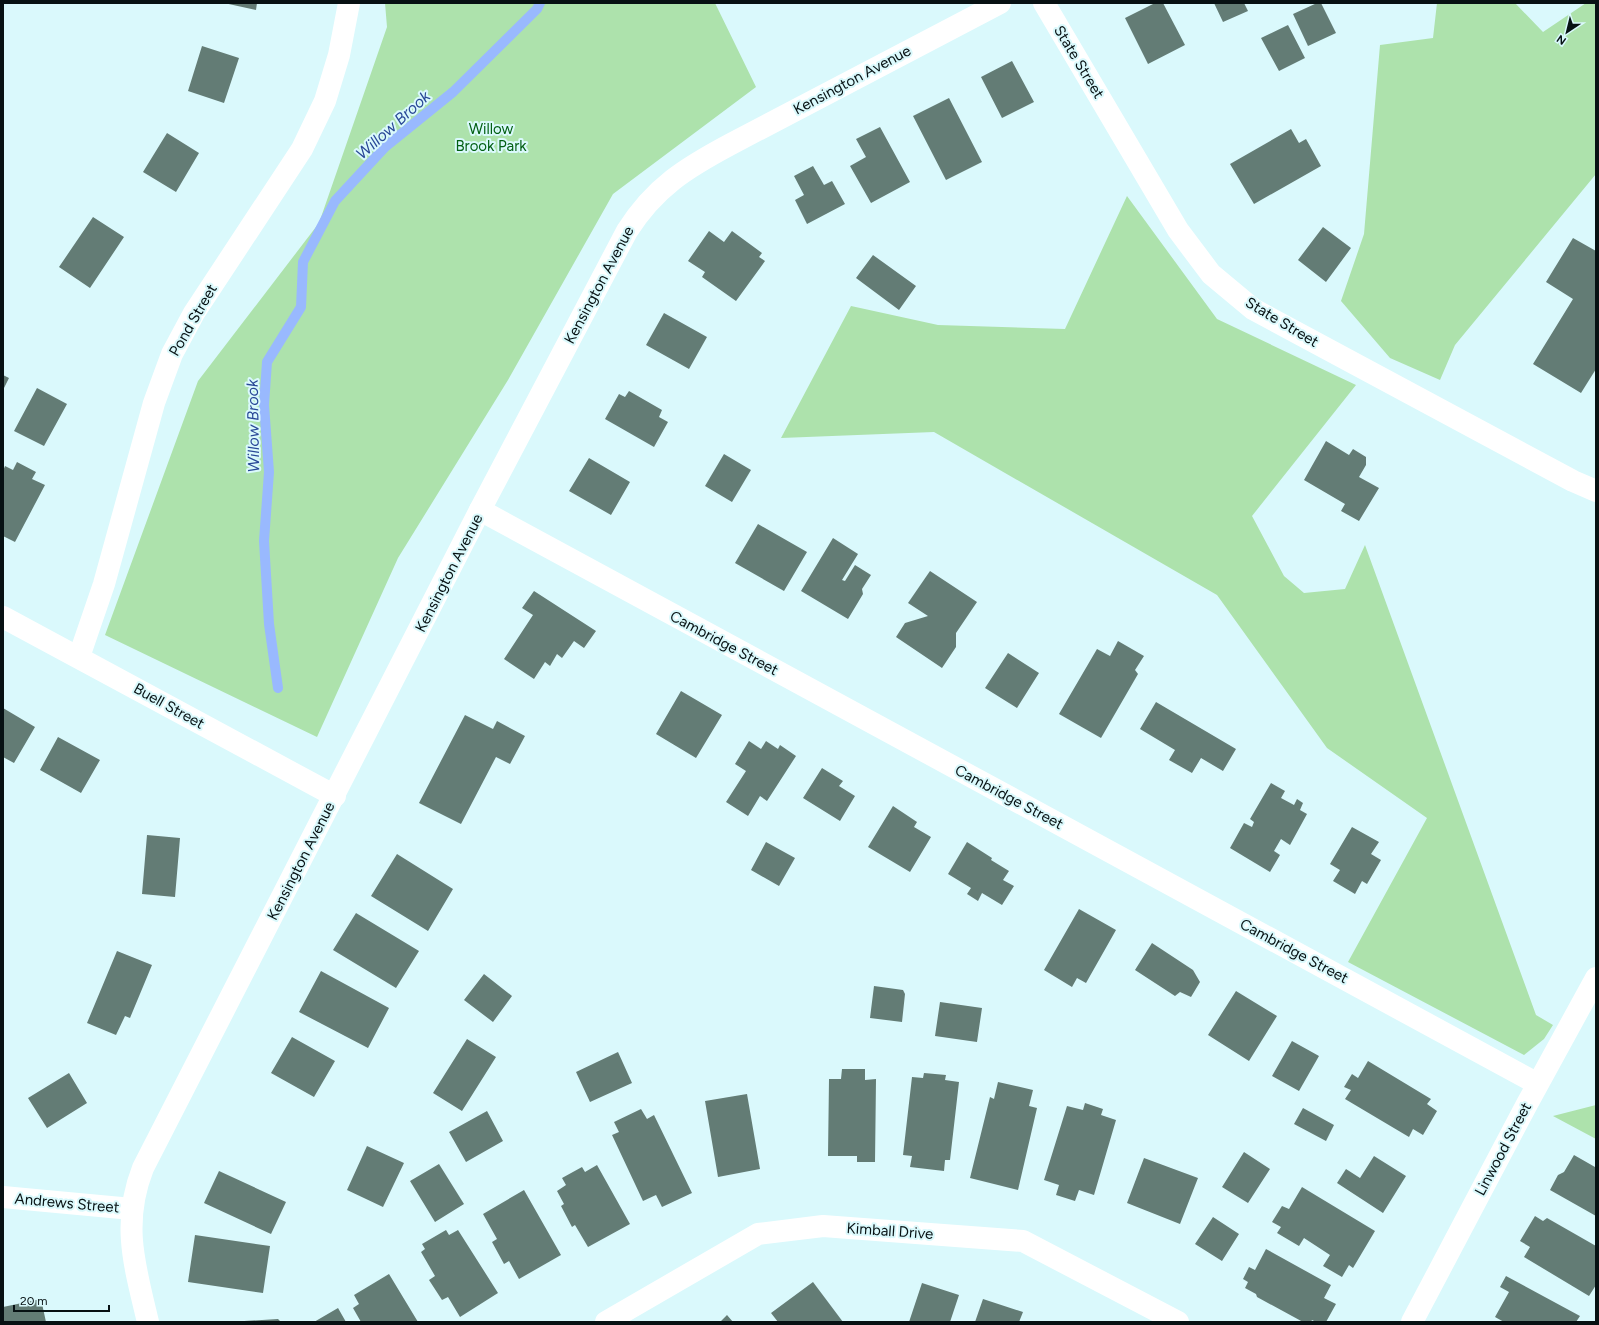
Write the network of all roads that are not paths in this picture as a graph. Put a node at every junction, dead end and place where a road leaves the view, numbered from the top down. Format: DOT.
graph roads {
  1 [pos="349,3"];
  2 [pos="1000,3"];
  3 [pos="1044,3"];
  4 [pos="1596,491"];
  5 [pos="480,510"];
  6 [pos="3,617"];
  7 [pos="78,657"];
  8 [pos="335,796"];
  9 [pos="1596,978"];
  10 [pos="1538,1084"];
  11 [pos="3,1197"];
  12 [pos="132,1209"];
  13 [pos="148,1322"];
  14 [pos="606,1322"];
  15 [pos="1178,1322"];
  16 [pos="1412,1322"];
  1 -- 7 [label="street, Pond Street"];
  2 -- 5 [label="street, Kensington Avenue"];
  3 -- 4 [label="street, State Street"];
  5 -- 8 [label="street, Kensington Avenue"];
  5 -- 10 [label="street, Cambridge Street"];
  6 -- 7 [label="street, Buell Street"];
  7 -- 8 [label="street, Buell Street"];
  8 -- 12 [label="street, Kensington Avenue"];
  9 -- 10 [label="street, Linwood Street"];
  10 -- 16 [label="street, Linwood Street"];
  11 -- 12 [label="street, Andrews Street"];
  12 -- 13 [label="street, Kensington Avenue"];
  14 -- 15 [label="street, Kimball Drive"];
}
